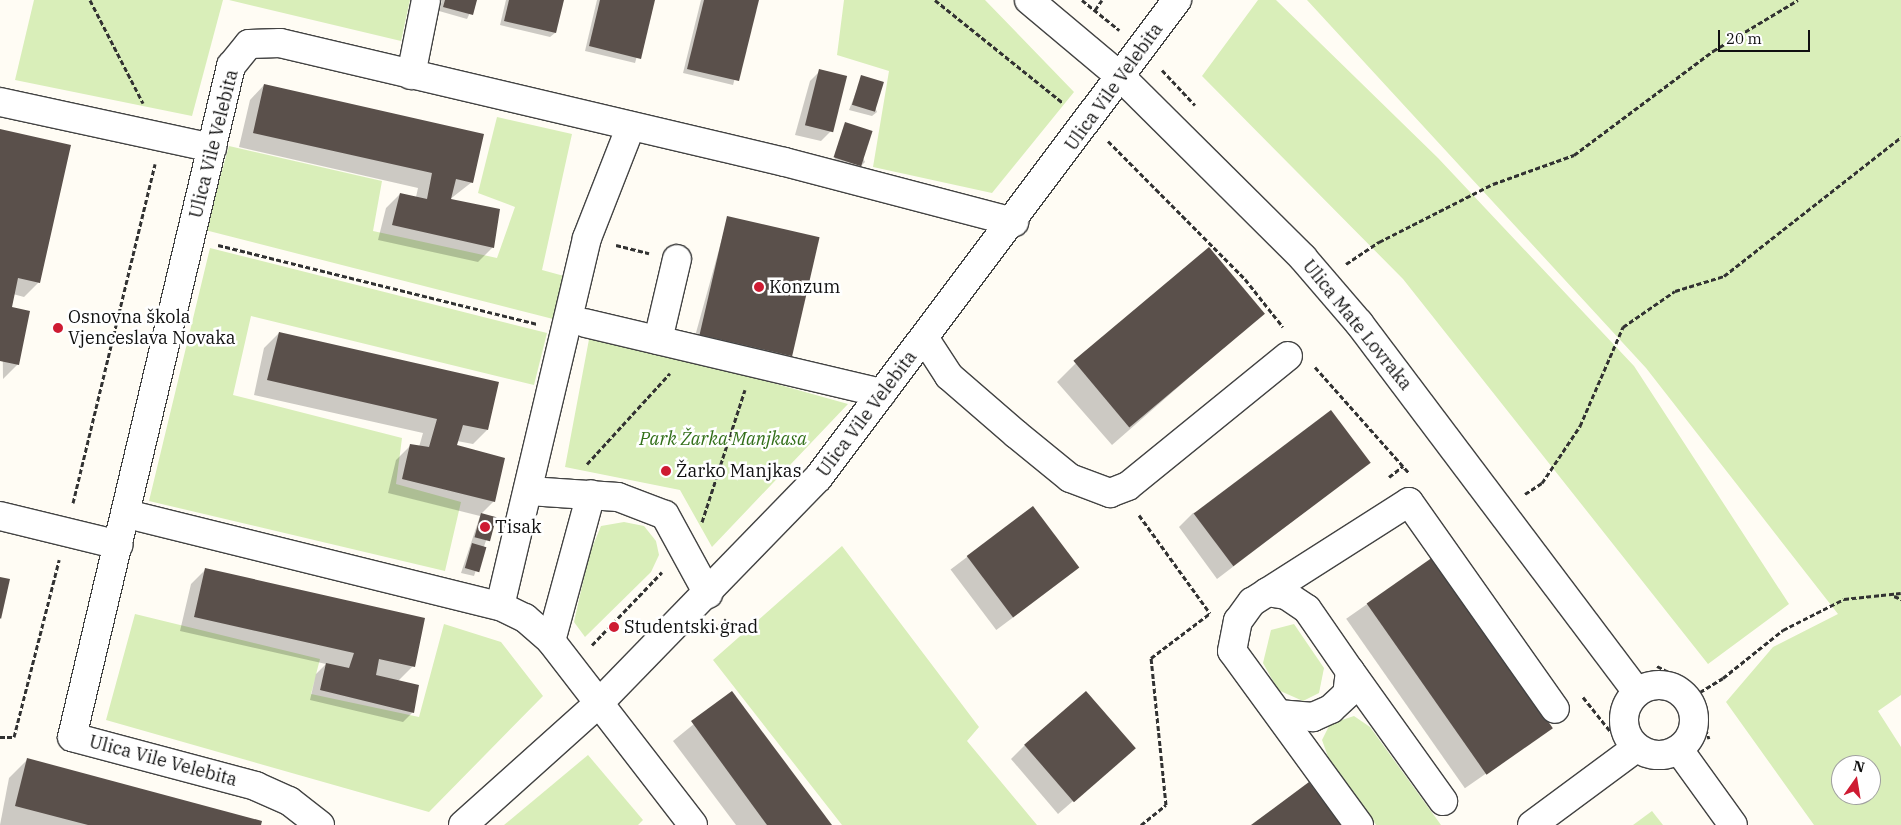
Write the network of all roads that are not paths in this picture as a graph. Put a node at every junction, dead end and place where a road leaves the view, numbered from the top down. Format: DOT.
graph roads {
  1 [pos="426,0"];
  2 [pos="1029,0"];
  3 [pos="1177,0"];
  4 [pos="411,75"];
  5 [pos="1122,78"];
  6 [pos="0,102"];
  7 [pos="631,126"];
  8 [pos="212,148"];
  9 [pos="1014,222"];
  10 [pos="677,259"];
  11 [pos="575,327"];
  12 [pos="925,339"];
  13 [pos="658,340"];
  14 [pos="1295,349"];
  15 [pos="882,393"];
  16 [pos="528,491"];
  17 [pos="591,494"];
  18 [pos="127,514"];
  19 [pos="0,516"];
  20 [pos="119,545"];
  21 [pos="1267,592"];
  22 [pos="708,594"];
  23 [pos="500,606"];
  24 [pos="552,641"];
  25 [pos="1350,670"];
  26 [pos="1637,692"];
  27 [pos="600,702"];
  28 [pos="1555,709"];
  29 [pos="1281,714"];
  30 [pos="1679,750"];
  31 [pos="1632,751"];
  32 [pos="1443,801"];
  33 [pos="320,825"];
  34 [pos="464,825"];
  35 [pos="693,825"];
  36 [pos="1359,825"];
  37 [pos="1532,825"];
  38 [pos="1733,825"];
  1 -- 4 [label="street"];
  2 -- 5 [label="street, Ulica Mate Lovraka"];
  3 -- 5 [label="street, Ulica Vile Velebita"];
  4 -- 7 [label="street, Ulica Vile Velebita"];
  4 -- 8 [label="street, Ulica Vile Velebita"];
  5 -- 9 [label="street, Ulica Vile Velebita"];
  5 -- 26 [label="street, Ulica Mate Lovraka"];
  6 -- 8 [label="street"];
  7 -- 9 [label="street, Ulica Vile Velebita"];
  7 -- 11 [label="street"];
  8 -- 18 [label="street, Ulica Vile Velebita"];
  9 -- 12 [label="street, Ulica Vile Velebita"];
  10 -- 13 [label="street"];
  11 -- 13 [label="street"];
  11 -- 16 [label="street"];
  12 -- 14 [label="street"];
  12 -- 15 [label="street, Ulica Vile Velebita"];
  13 -- 15 [label="street"];
  15 -- 22 [label="street, Ulica Vile Velebita"];
  16 -- 17 [label="street"];
  16 -- 23 [label="street"];
  17 -- 22 [label="street"];
  17 -- 24 [label="street"];
  18 -- 20 [label="street, Ulica Vile Velebita"];
  18 -- 23 [label="street"];
  19 -- 20 [label="street"];
  20 -- 33 [label="street, Ulica Vile Velebita"];
  21 -- 25 [label="street"];
  21 -- 28 [label="street"];
  21 -- 29 [label="street"];
  22 -- 27 [label="street, Ulica Vile Velebita"];
  23 -- 24 [label="street"];
  24 -- 27 [label="street"];
  25 -- 29 [label="street"];
  25 -- 32 [label="street"];
  26 -- 30 [label="street"];
  26 -- 31 [label="street"];
  27 -- 34 [label="street, Ulica Vile Velebita"];
  27 -- 35 [label="street"];
  29 -- 36 [label="street"];
  30 -- 31 [label="street"];
  30 -- 38 [label="street"];
  31 -- 37 [label="street"];
}
